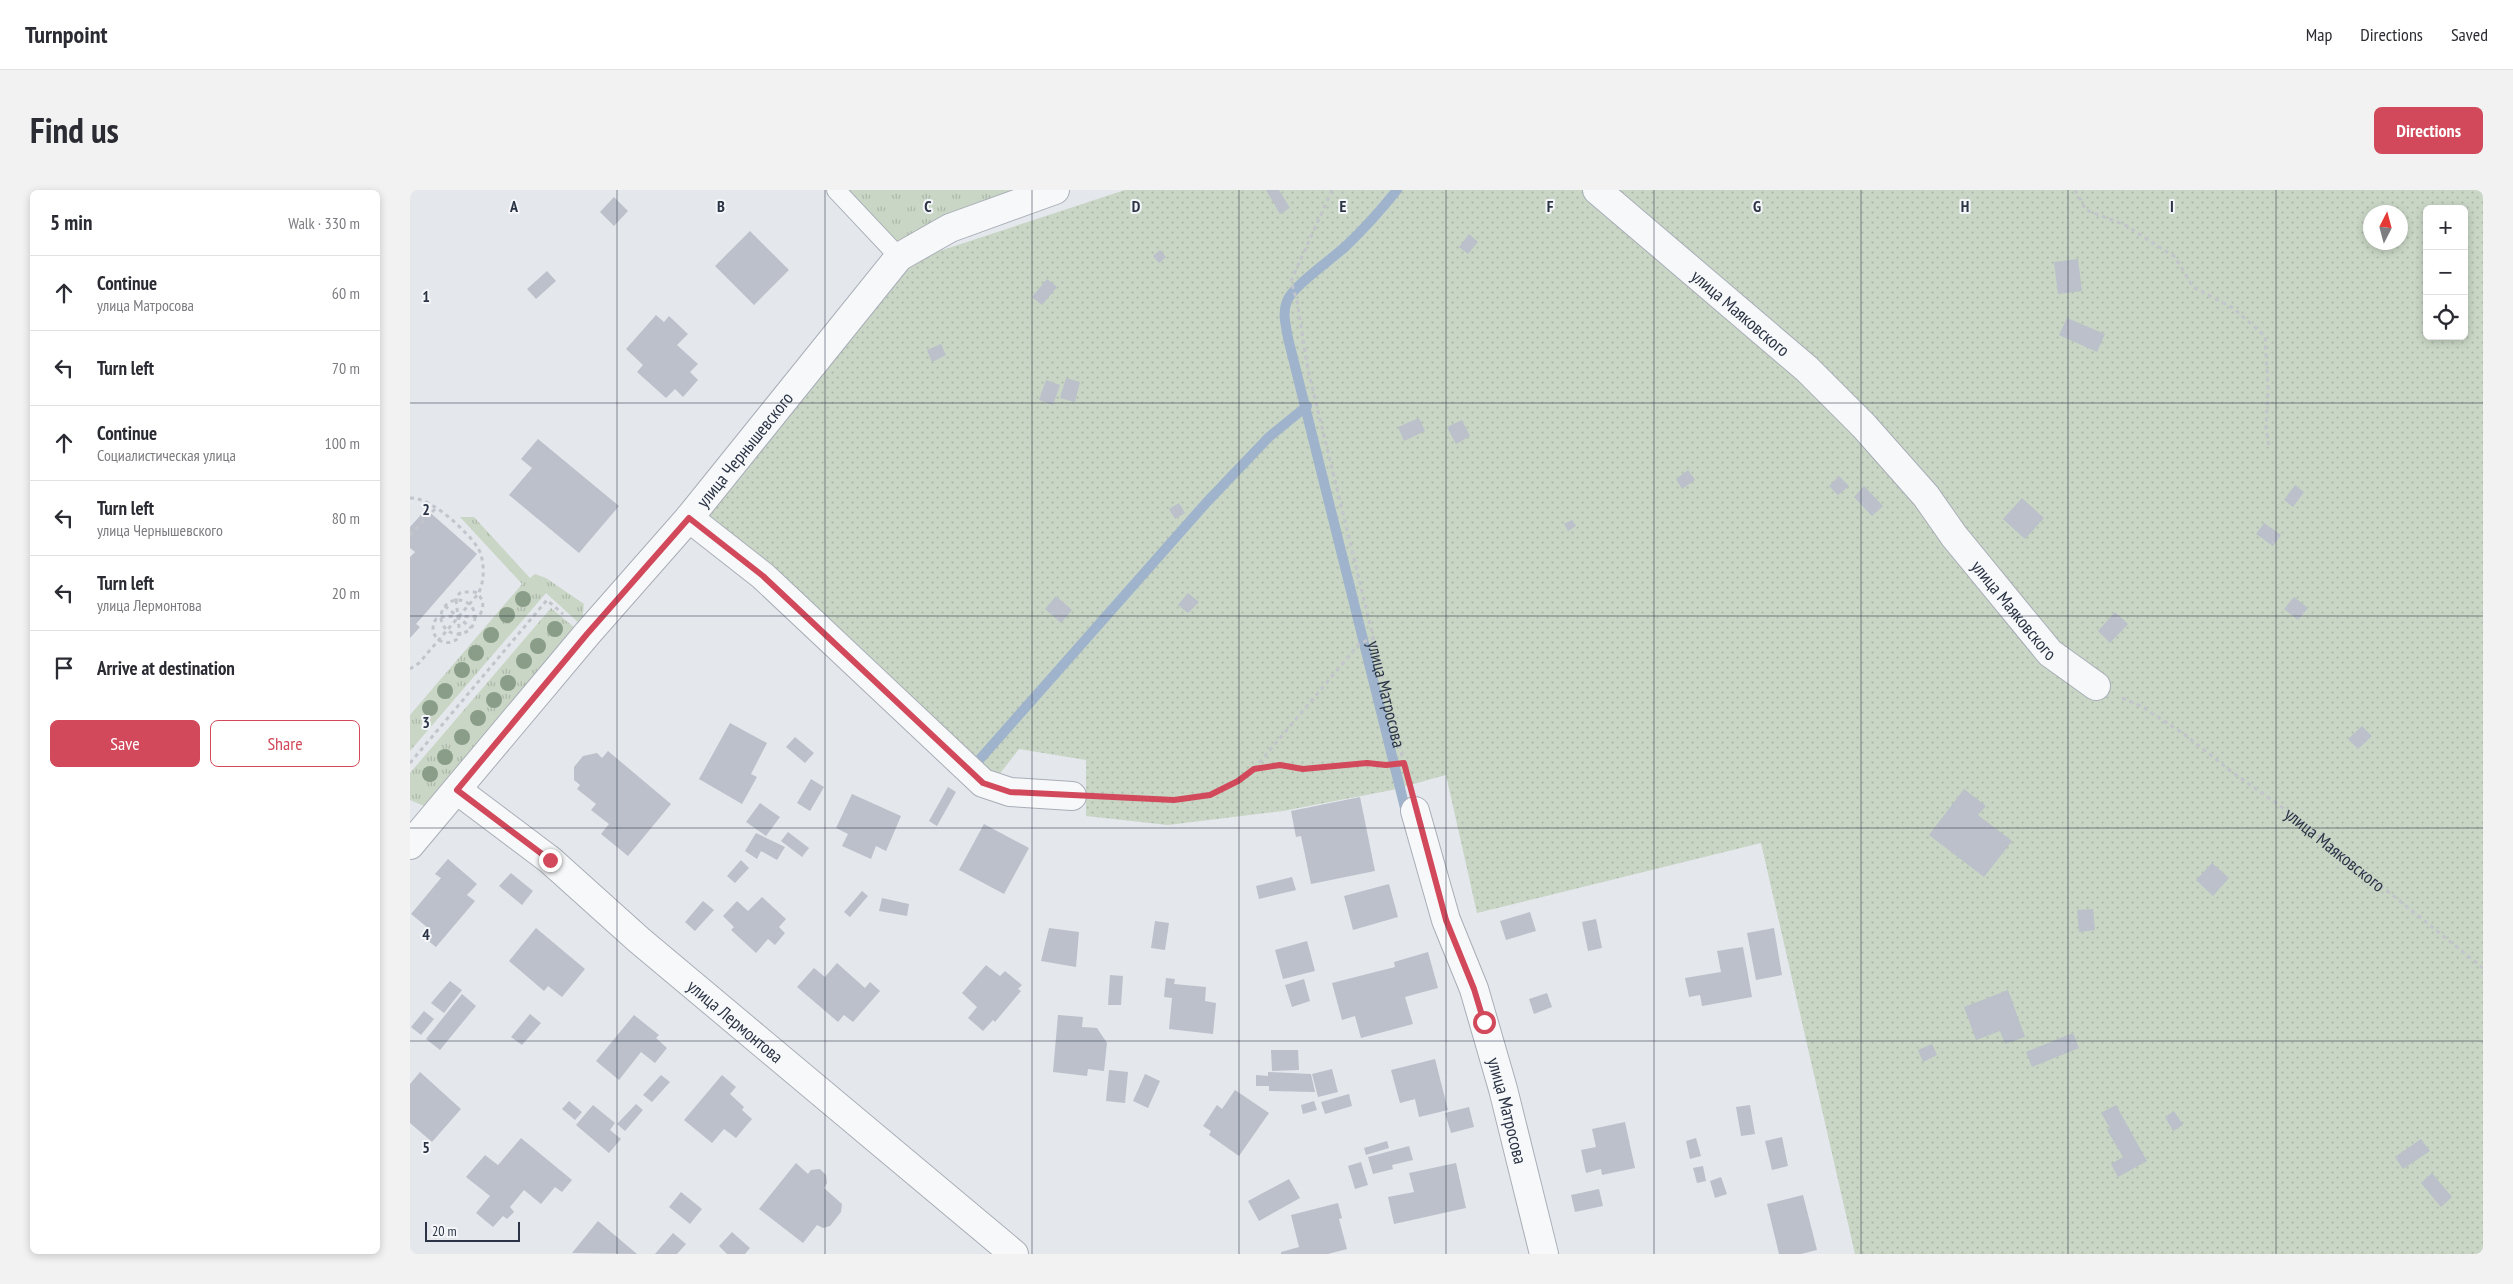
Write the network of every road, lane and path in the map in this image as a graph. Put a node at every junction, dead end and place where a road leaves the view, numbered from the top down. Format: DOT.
graph roads {
  1 [pos="836,190"];
  2 [pos="1055,190"];
  3 [pos="1332,190"];
  4 [pos="1597,190"];
  5 [pos="2075,190"];
  6 [pos="899,257"];
  7 [pos="2269,448"];
  8 [pos="410,498"];
  9 [pos="436,508"];
  10 [pos="689,518"];
  11 [pos="410,535"];
  12 [pos="478,594"];
  13 [pos="456,600"];
  14 [pos="469,604"];
  15 [pos="445,606"];
  16 [pos="475,616"];
  17 [pos="441,617"];
  18 [pos="458,617"];
  19 [pos="471,628"];
  20 [pos="447,630"];
  21 [pos="459,634"];
  22 [pos="587,634"];
  23 [pos="1372,639"];
  24 [pos="438,640"];
  25 [pos="410,669"];
  26 [pos="2096,686"];
  27 [pos="410,762"];
  28 [pos="1404,763"];
  29 [pos="1254,769"];
  30 [pos="457,790"];
  31 [pos="1072,796"];
  32 [pos="1416,811"];
  33 [pos="410,844"];
  34 [pos="2483,968"];
  35 [pos="1014,1254"];
  36 [pos="1544,1254"];
  1 -- 6 [label="lane"];
  2 -- 6 [label="street"];
  3 -- 23 [label="path, улица Матросова"];
  4 -- 26 [label="street, улица Маяковского"];
  5 -- 7 [label="path"];
  6 -- 10 [label="street, улица Чернышевского"];
  8 -- 9 [label="path"];
  9 -- 11 [label="path"];
  9 -- 12 [label="path"];
  10 -- 22 [label="street, улица Чернышевского"];
  10 -- 31 [label="street"];
  12 -- 13 [label="path"];
  12 -- 14 [label="path"];
  12 -- 16 [label="path"];
  13 -- 14 [label="path"];
  13 -- 15 [label="path"];
  13 -- 18 [label="path"];
  14 -- 16 [label="path"];
  14 -- 18 [label="path"];
  15 -- 17 [label="path"];
  15 -- 18 [label="path"];
  16 -- 18 [label="path"];
  16 -- 19 [label="path"];
  17 -- 18 [label="path"];
  17 -- 20 [label="path"];
  17 -- 24 [label="path"];
  18 -- 19 [label="path"];
  18 -- 20 [label="path"];
  18 -- 21 [label="path"];
  19 -- 21 [label="path"];
  20 -- 21 [label="path"];
  20 -- 24 [label="path"];
  21 -- 24 [label="path"];
  22 -- 27 [label="path"];
  22 -- 30 [label="street, улица Чернышевского"];
  23 -- 28 [label="path, улица Матросова"];
  23 -- 29 [label="path"];
  24 -- 25 [label="path"];
  26 -- 34 [label="path, улица Маяковского"];
  28 -- 29 [label="path"];
  28 -- 32 [label="path, улица Матросова"];
  29 -- 31 [label="path"];
  30 -- 33 [label="street, улица Чернышевского"];
  30 -- 35 [label="street, улица Лермонтова"];
  32 -- 36 [label="street, улица Матросова"];
}
